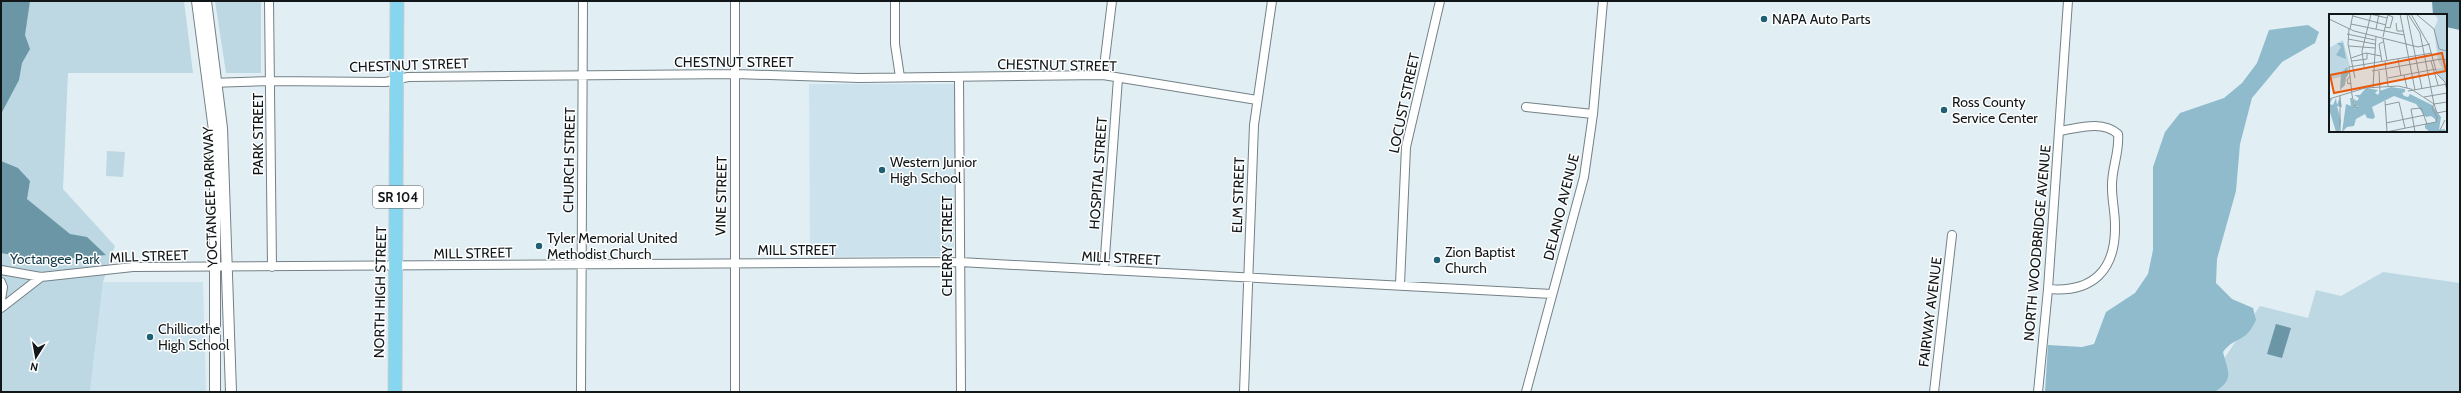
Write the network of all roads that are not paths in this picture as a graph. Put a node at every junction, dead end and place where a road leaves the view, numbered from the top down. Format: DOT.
graph roads {
  1 [pos="198,1"];
  2 [pos="206,1"];
  3 [pos="269,1"];
  4 [pos="398,1"];
  5 [pos="583,1"];
  6 [pos="734,1"];
  7 [pos="895,1"];
  8 [pos="1112,1"];
  9 [pos="1272,1"];
  10 [pos="1440,1"];
  11 [pos="1603,1"];
  12 [pos="2068,1"];
  13 [pos="584,74"];
  14 [pos="736,74"];
  15 [pos="1103,76"];
  16 [pos="959,77"];
  17 [pos="398,78"];
  18 [pos="900,78"];
  19 [pos="1118,78"];
  20 [pos="270,81"];
  21 [pos="213,83"];
  22 [pos="1257,100"];
  23 [pos="1526,107"];
  24 [pos="1593,114"];
  25 [pos="2060,131"];
  26 [pos="1952,234"];
  27 [pos="960,262"];
  28 [pos="733,264"];
  29 [pos="581,265"];
  30 [pos="213,267"];
  31 [pos="227,267"];
  32 [pos="272,267"];
  33 [pos="397,267"];
  34 [pos="1,270"];
  35 [pos="1104,270"];
  36 [pos="41,277"];
  37 [pos="1248,278"];
  38 [pos="1,282"];
  39 [pos="1400,284"];
  40 [pos="2048,289"];
  41 [pos="1552,294"];
  42 [pos="1,300"];
  43 [pos="1,308"];
  44 [pos="215,392"];
  45 [pos="231,392"];
  46 [pos="395,392"];
  47 [pos="581,392"];
  48 [pos="735,392"];
  49 [pos="961,392"];
  50 [pos="1244,392"];
  51 [pos="1526,392"];
  52 [pos="1934,392"];
  53 [pos="2038,392"];
  1 -- 21 [label="street, YOCTANGEE PARKWAY"];
  2 -- 21 [label="street, YOCTANGEE PARKWAY"];
  3 -- 20 [label="street, PARK STREET"];
  4 -- 17 [label="main road, NORTH HIGH STREET / SR 104"];
  5 -- 13 [label="street, CHURCH STREET"];
  6 -- 14 [label="street, VINE STREET"];
  7 -- 18 [label="street"];
  8 -- 15 [label="street"];
  9 -- 22 [label="street, ELM STREET"];
  10 -- 39 [label="street, LOCUST STREET"];
  11 -- 24 [label="street, DELANO AVENUE"];
  12 -- 25 [label="street, NORTH WOODBRIDGE AVENUE"];
  13 -- 14 [label="street, CHESTNUT STREET"];
  13 -- 17 [label="street, CHESTNUT STREET"];
  13 -- 29 [label="street, CHURCH STREET"];
  14 -- 18 [label="street, CHESTNUT STREET"];
  14 -- 28 [label="street, VINE STREET"];
  15 -- 16 [label="street, CHESTNUT STREET"];
  15 -- 19 [label="street, CHESTNUT STREET"];
  16 -- 18 [label="street, CHESTNUT STREET"];
  16 -- 27 [label="street, CHERRY STREET"];
  17 -- 20 [label="street, CHESTNUT STREET"];
  17 -- 33 [label="main road, NORTH HIGH STREET / SR 104"];
  19 -- 22 [label="street, CHESTNUT STREET"];
  19 -- 35 [label="street, HOSPITAL STREET"];
  20 -- 21 [label="street, CHESTNUT STREET"];
  20 -- 32 [label="street, PARK STREET"];
  21 -- 30 [label="street, YOCTANGEE PARKWAY"];
  21 -- 31 [label="street, YOCTANGEE PARKWAY"];
  22 -- 37 [label="street, ELM STREET"];
  23 -- 24 [label="street"];
  24 -- 41 [label="street, DELANO AVENUE"];
  25 -- 40 [label="street, NORTH WOODBRIDGE AVENUE"];
  25 -- 40 [label="street"];
  26 -- 52 [label="street, FAIRWAY AVENUE"];
  27 -- 28 [label="street, MILL STREET"];
  27 -- 35 [label="street, MILL STREET"];
  27 -- 49 [label="street, CHERRY STREET"];
  28 -- 29 [label="street, MILL STREET"];
  28 -- 48 [label="street, VINE STREET"];
  29 -- 33 [label="street, MILL STREET"];
  29 -- 47 [label="street, CHURCH STREET"];
  30 -- 31 [label="street, MILL STREET"];
  30 -- 36 [label="street, MILL STREET"];
  30 -- 44 [label="street, YOCTANGEE PARKWAY"];
  31 -- 32 [label="street, MILL STREET"];
  31 -- 45 [label="street, YOCTANGEE PARKWAY"];
  32 -- 33 [label="street, MILL STREET"];
  33 -- 46 [label="main road, NORTH HIGH STREET / SR 104"];
  34 -- 36 [label="street, MILL STREET"];
  35 -- 37 [label="street, MILL STREET"];
  36 -- 43 [label="street"];
  37 -- 39 [label="street, MILL STREET"];
  37 -- 50 [label="street, ELM STREET"];
  38 -- 42 [label="street"];
  39 -- 41 [label="street, MILL STREET"];
  40 -- 53 [label="street, NORTH WOODBRIDGE AVENUE"];
  41 -- 51 [label="street, DELANO AVENUE"];
}
